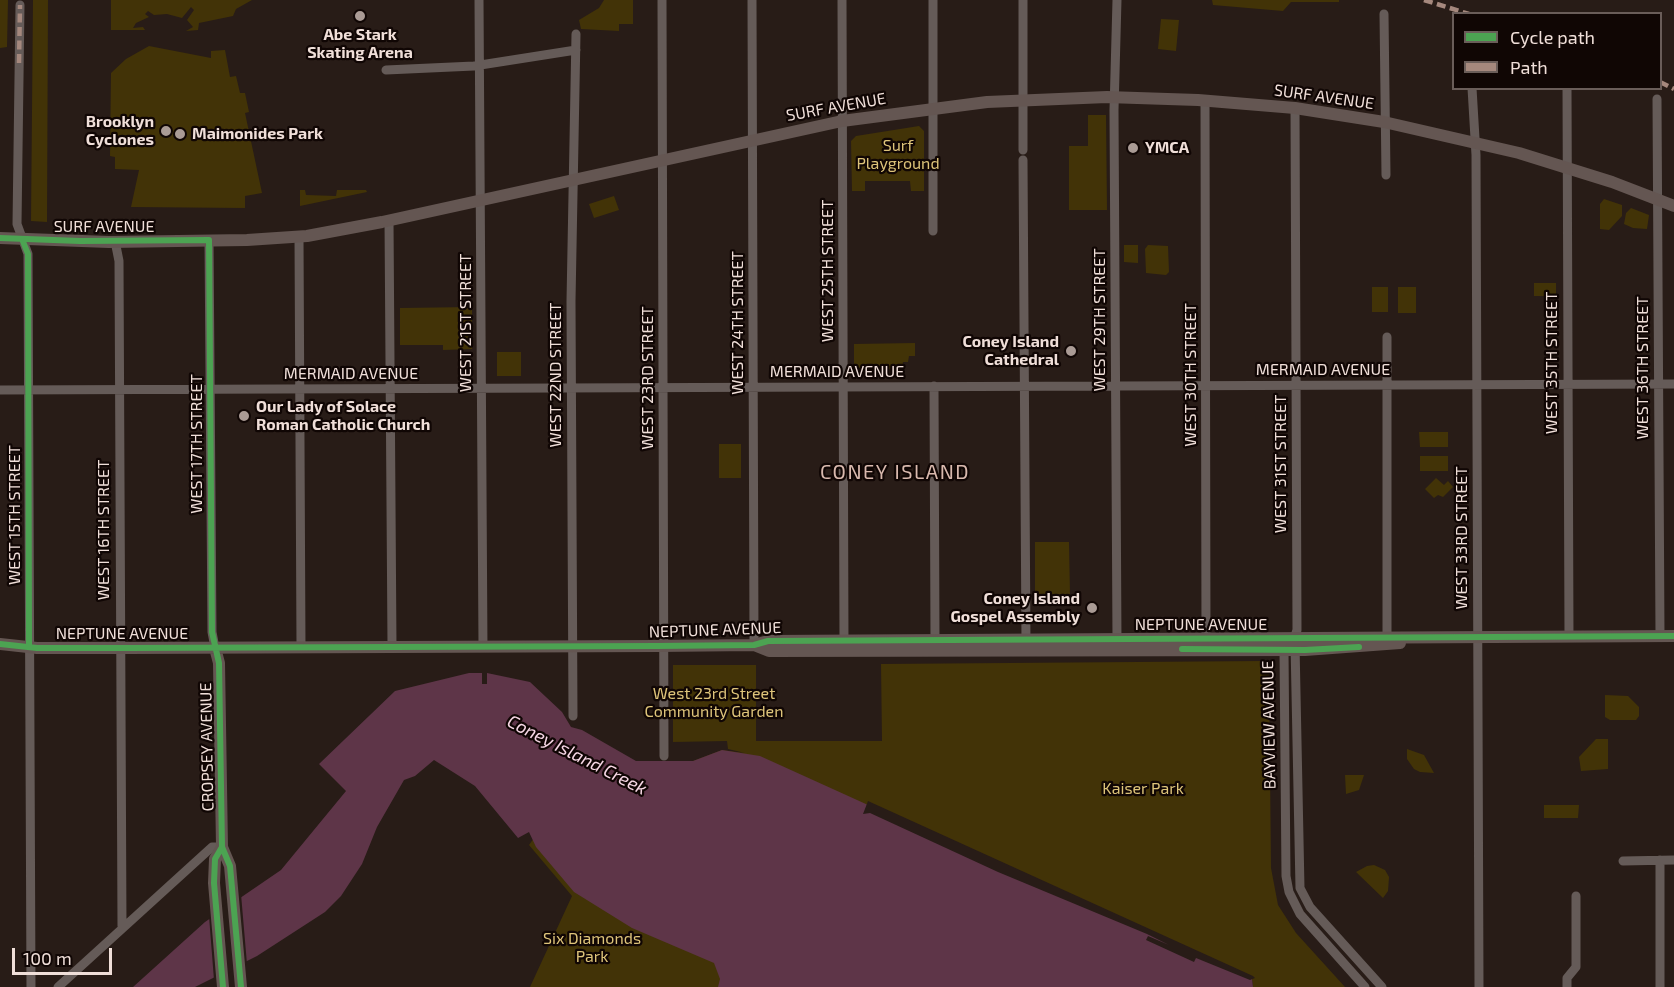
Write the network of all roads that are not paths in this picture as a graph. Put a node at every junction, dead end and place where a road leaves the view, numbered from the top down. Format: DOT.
graph roads {
  1 [pos="480,0"];
  2 [pos="662,0"];
  3 [pos="752,0"];
  4 [pos="842,0"];
  5 [pos="933,0"];
  6 [pos="1023,0"];
  7 [pos="1117,0"];
  8 [pos="20,5"];
  9 [pos="1383,14"];
  10 [pos="576,34"];
  11 [pos="576,50"];
  12 [pos="480,65"];
  13 [pos="386,70"];
  14 [pos="1473,90"];
  15 [pos="1567,90"];
  16 [pos="1115,97"];
  17 [pos="1023,99"];
  18 [pos="1657,99"];
  19 [pos="1205,100"];
  20 [pos="933,107"];
  21 [pos="1295,108"];
  22 [pos="842,121"];
  23 [pos="1384,122"];
  24 [pos="752,140"];
  25 [pos="1475,141"];
  26 [pos="1023,150"];
  27 [pos="662,160"];
  28 [pos="1023,160"];
  29 [pos="1567,167"];
  30 [pos="1386,175"];
  31 [pos="573,180"];
  32 [pos="1657,199"];
  33 [pos="480,200"];
  34 [pos="1674,206"];
  35 [pos="389,220"];
  36 [pos="933,231"];
  37 [pos="299,237"];
  38 [pos="0,238"];
  39 [pos="22,239"];
  40 [pos="209,240"];
  41 [pos="115,242"];
  42 [pos="1387,337"];
  43 [pos="1386,384"];
  44 [pos="1477,384"];
  45 [pos="1567,384"];
  46 [pos="1658,384"];
  47 [pos="1674,384"];
  48 [pos="1206,385"];
  49 [pos="1296,385"];
  50 [pos="934,386"];
  51 [pos="1024,386"];
  52 [pos="1115,386"];
  53 [pos="663,387"];
  54 [pos="753,387"];
  55 [pos="843,387"];
  56 [pos="390,388"];
  57 [pos="481,388"];
  58 [pos="572,388"];
  59 [pos="210,389"];
  60 [pos="300,389"];
  61 [pos="0,390"];
  62 [pos="28,390"];
  63 [pos="119,390"];
  64 [pos="1660,636"];
  65 [pos="1674,636"];
  66 [pos="1569,637"];
  67 [pos="1477,638"];
  68 [pos="1116,639"];
  69 [pos="935,641"];
  70 [pos="1387,641"];
  71 [pos="0,644"];
  72 [pos="1206,644"];
  73 [pos="754,645"];
  74 [pos="1026,645"];
  75 [pos="392,646"];
  76 [pos="483,646"];
  77 [pos="573,646"];
  78 [pos="664,646"];
  79 [pos="844,646"];
  80 [pos="1291,646"];
  81 [pos="29,647"];
  82 [pos="301,647"];
  83 [pos="119,648"];
  84 [pos="215,648"];
  85 [pos="573,716"];
  86 [pos="664,756"];
  87 [pos="222,847"];
  88 [pos="1660,860"];
  89 [pos="1674,860"];
  90 [pos="1623,861"];
  91 [pos="1576,896"];
  92 [pos="122,927"];
  93 [pos="240,982"];
  94 [pos="223,986"];
  95 [pos="31,987"];
  96 [pos="58,987"];
  97 [pos="1365,987"];
  98 [pos="1382,987"];
  99 [pos="1479,987"];
  100 [pos="1567,987"];
  101 [pos="1660,987"];
  1 -- 12 [label="street, WEST 21ST STREET"];
  2 -- 27 [label="street, WEST 23RD STREET"];
  3 -- 24 [label="street, WEST 24TH STREET"];
  4 -- 22 [label="street, WEST 25TH STREET"];
  5 -- 20 [label="street"];
  6 -- 17 [label="street"];
  7 -- 16 [label="street, WEST 29TH STREET"];
  8 -- 39 [label="street, WEST 15TH STREET"];
  9 -- 23 [label="street"];
  10 -- 11 [label="street, WEST 22ND STREET"];
  11 -- 12 [label="street"];
  11 -- 31 [label="street, WEST 22ND STREET"];
  12 -- 13 [label="street"];
  12 -- 33 [label="street, WEST 21ST STREET"];
  14 -- 25 [label="street, WEST 33RD STREET"];
  15 -- 29 [label="street, WEST 35TH STREET"];
  16 -- 17 [label="main road, SURF AVENUE"];
  16 -- 19 [label="main road, SURF AVENUE"];
  16 -- 52 [label="street, WEST 29TH STREET"];
  17 -- 20 [label="main road, SURF AVENUE"];
  17 -- 26 [label="street"];
  18 -- 32 [label="street, WEST 36TH STREET"];
  19 -- 21 [label="main road, SURF AVENUE"];
  19 -- 48 [label="street, WEST 30TH STREET"];
  20 -- 22 [label="main road, SURF AVENUE"];
  20 -- 36 [label="street"];
  21 -- 23 [label="main road, SURF AVENUE"];
  21 -- 49 [label="street, WEST 31ST STREET"];
  22 -- 24 [label="main road, SURF AVENUE"];
  22 -- 55 [label="street, WEST 25TH STREET"];
  23 -- 25 [label="main road, SURF AVENUE"];
  23 -- 30 [label="street"];
  24 -- 27 [label="main road, SURF AVENUE"];
  24 -- 54 [label="street, WEST 24TH STREET"];
  25 -- 29 [label="main road, SURF AVENUE"];
  25 -- 44 [label="street, WEST 33RD STREET"];
  27 -- 31 [label="main road, SURF AVENUE"];
  27 -- 53 [label="street, WEST 23RD STREET"];
  28 -- 51 [label="street"];
  29 -- 32 [label="main road, SURF AVENUE"];
  29 -- 45 [label="street, WEST 35TH STREET"];
  31 -- 33 [label="main road, SURF AVENUE"];
  31 -- 58 [label="street, WEST 22ND STREET"];
  32 -- 34 [label="main road, SURF AVENUE"];
  32 -- 46 [label="street, WEST 36TH STREET"];
  33 -- 35 [label="main road, SURF AVENUE"];
  33 -- 57 [label="street, WEST 21ST STREET"];
  35 -- 37 [label="main road, SURF AVENUE"];
  35 -- 56 [label="street"];
  37 -- 40 [label="main road, SURF AVENUE"];
  37 -- 60 [label="street"];
  38 -- 39 [label="main road, SURF AVENUE"];
  39 -- 41 [label="main road, SURF AVENUE"];
  39 -- 62 [label="street, WEST 15TH STREET"];
  40 -- 41 [label="main road, SURF AVENUE"];
  40 -- 59 [label="street, WEST 17TH STREET"];
  41 -- 63 [label="street, WEST 16TH STREET"];
  42 -- 43 [label="street"];
  43 -- 44 [label="street, MERMAID AVENUE"];
  43 -- 49 [label="street, MERMAID AVENUE"];
  43 -- 70 [label="street"];
  44 -- 45 [label="street, MERMAID AVENUE"];
  44 -- 67 [label="street, WEST 33RD STREET"];
  45 -- 46 [label="street, MERMAID AVENUE"];
  45 -- 66 [label="street, WEST 35TH STREET"];
  46 -- 47 [label="street, MERMAID AVENUE"];
  46 -- 64 [label="street, WEST 36TH STREET"];
  48 -- 49 [label="street, MERMAID AVENUE"];
  48 -- 52 [label="street, MERMAID AVENUE"];
  48 -- 72 [label="street, WEST 30TH STREET"];
  49 -- 80 [label="street, WEST 31ST STREET"];
  50 -- 51 [label="street, MERMAID AVENUE"];
  50 -- 55 [label="street, MERMAID AVENUE"];
  50 -- 69 [label="street"];
  51 -- 52 [label="street, MERMAID AVENUE"];
  51 -- 74 [label="street"];
  52 -- 68 [label="street, WEST 29TH STREET"];
  53 -- 54 [label="street, MERMAID AVENUE"];
  53 -- 58 [label="street, MERMAID AVENUE"];
  53 -- 78 [label="street, WEST 23RD STREET"];
  54 -- 55 [label="street, MERMAID AVENUE"];
  54 -- 73 [label="street, WEST 24TH STREET"];
  55 -- 79 [label="street, WEST 25TH STREET"];
  56 -- 57 [label="street, MERMAID AVENUE"];
  56 -- 60 [label="street, MERMAID AVENUE"];
  56 -- 75 [label="street"];
  57 -- 58 [label="street, MERMAID AVENUE"];
  57 -- 76 [label="street, WEST 21ST STREET"];
  58 -- 77 [label="street, WEST 22ND STREET"];
  59 -- 60 [label="street, MERMAID AVENUE"];
  59 -- 63 [label="street, MERMAID AVENUE"];
  59 -- 84 [label="street, WEST 17TH STREET"];
  60 -- 82 [label="street"];
  61 -- 62 [label="street, MERMAID AVENUE"];
  62 -- 63 [label="street, MERMAID AVENUE"];
  62 -- 81 [label="street, WEST 15TH STREET"];
  63 -- 83 [label="street, WEST 16TH STREET"];
  64 -- 65 [label="main road, NEPTUNE AVENUE"];
  64 -- 66 [label="main road, NEPTUNE AVENUE"];
  66 -- 67 [label="main road, NEPTUNE AVENUE"];
  67 -- 70 [label="main road, NEPTUNE AVENUE"];
  67 -- 99 [label="street, WEST 33RD STREET"];
  68 -- 72 [label="main road, NEPTUNE AVENUE"];
  68 -- 74 [label="main road, NEPTUNE AVENUE"];
  69 -- 74 [label="main road, NEPTUNE AVENUE"];
  69 -- 79 [label="main road, NEPTUNE AVENUE"];
  70 -- 80 [label="main road, NEPTUNE AVENUE"];
  71 -- 81 [label="main road, NEPTUNE AVENUE"];
  72 -- 74 [label="main road, NEPTUNE AVENUE"];
  72 -- 80 [label="main road, NEPTUNE AVENUE"];
  73 -- 78 [label="main road, NEPTUNE AVENUE"];
  73 -- 79 [label="main road, NEPTUNE AVENUE"];
  74 -- 79 [label="main road, NEPTUNE AVENUE"];
  75 -- 76 [label="main road, NEPTUNE AVENUE"];
  75 -- 82 [label="main road, NEPTUNE AVENUE"];
  76 -- 77 [label="main road, NEPTUNE AVENUE"];
  77 -- 78 [label="main road, NEPTUNE AVENUE"];
  77 -- 85 [label="street, WEST 22ND STREET"];
  78 -- 86 [label="street, WEST 23RD STREET"];
  80 -- 97 [label="street, BAYVIEW AVENUE"];
  80 -- 98 [label="street, BAYVIEW AVENUE"];
  81 -- 83 [label="main road, NEPTUNE AVENUE"];
  81 -- 95 [label="street, WEST 15TH STREET"];
  82 -- 84 [label="main road, NEPTUNE AVENUE"];
  83 -- 84 [label="main road, NEPTUNE AVENUE"];
  83 -- 92 [label="street, WEST 16TH STREET"];
  84 -- 87 [label="main road, CROPSEY AVENUE"];
  87 -- 92 [label="street"];
  87 -- 93 [label="main road, CROPSEY AVENUE"];
  87 -- 94 [label="main road, CROPSEY AVENUE"];
  88 -- 89 [label="street"];
  88 -- 90 [label="street"];
  88 -- 101 [label="street"];
  91 -- 100 [label="street"];
  92 -- 96 [label="street"];
}
